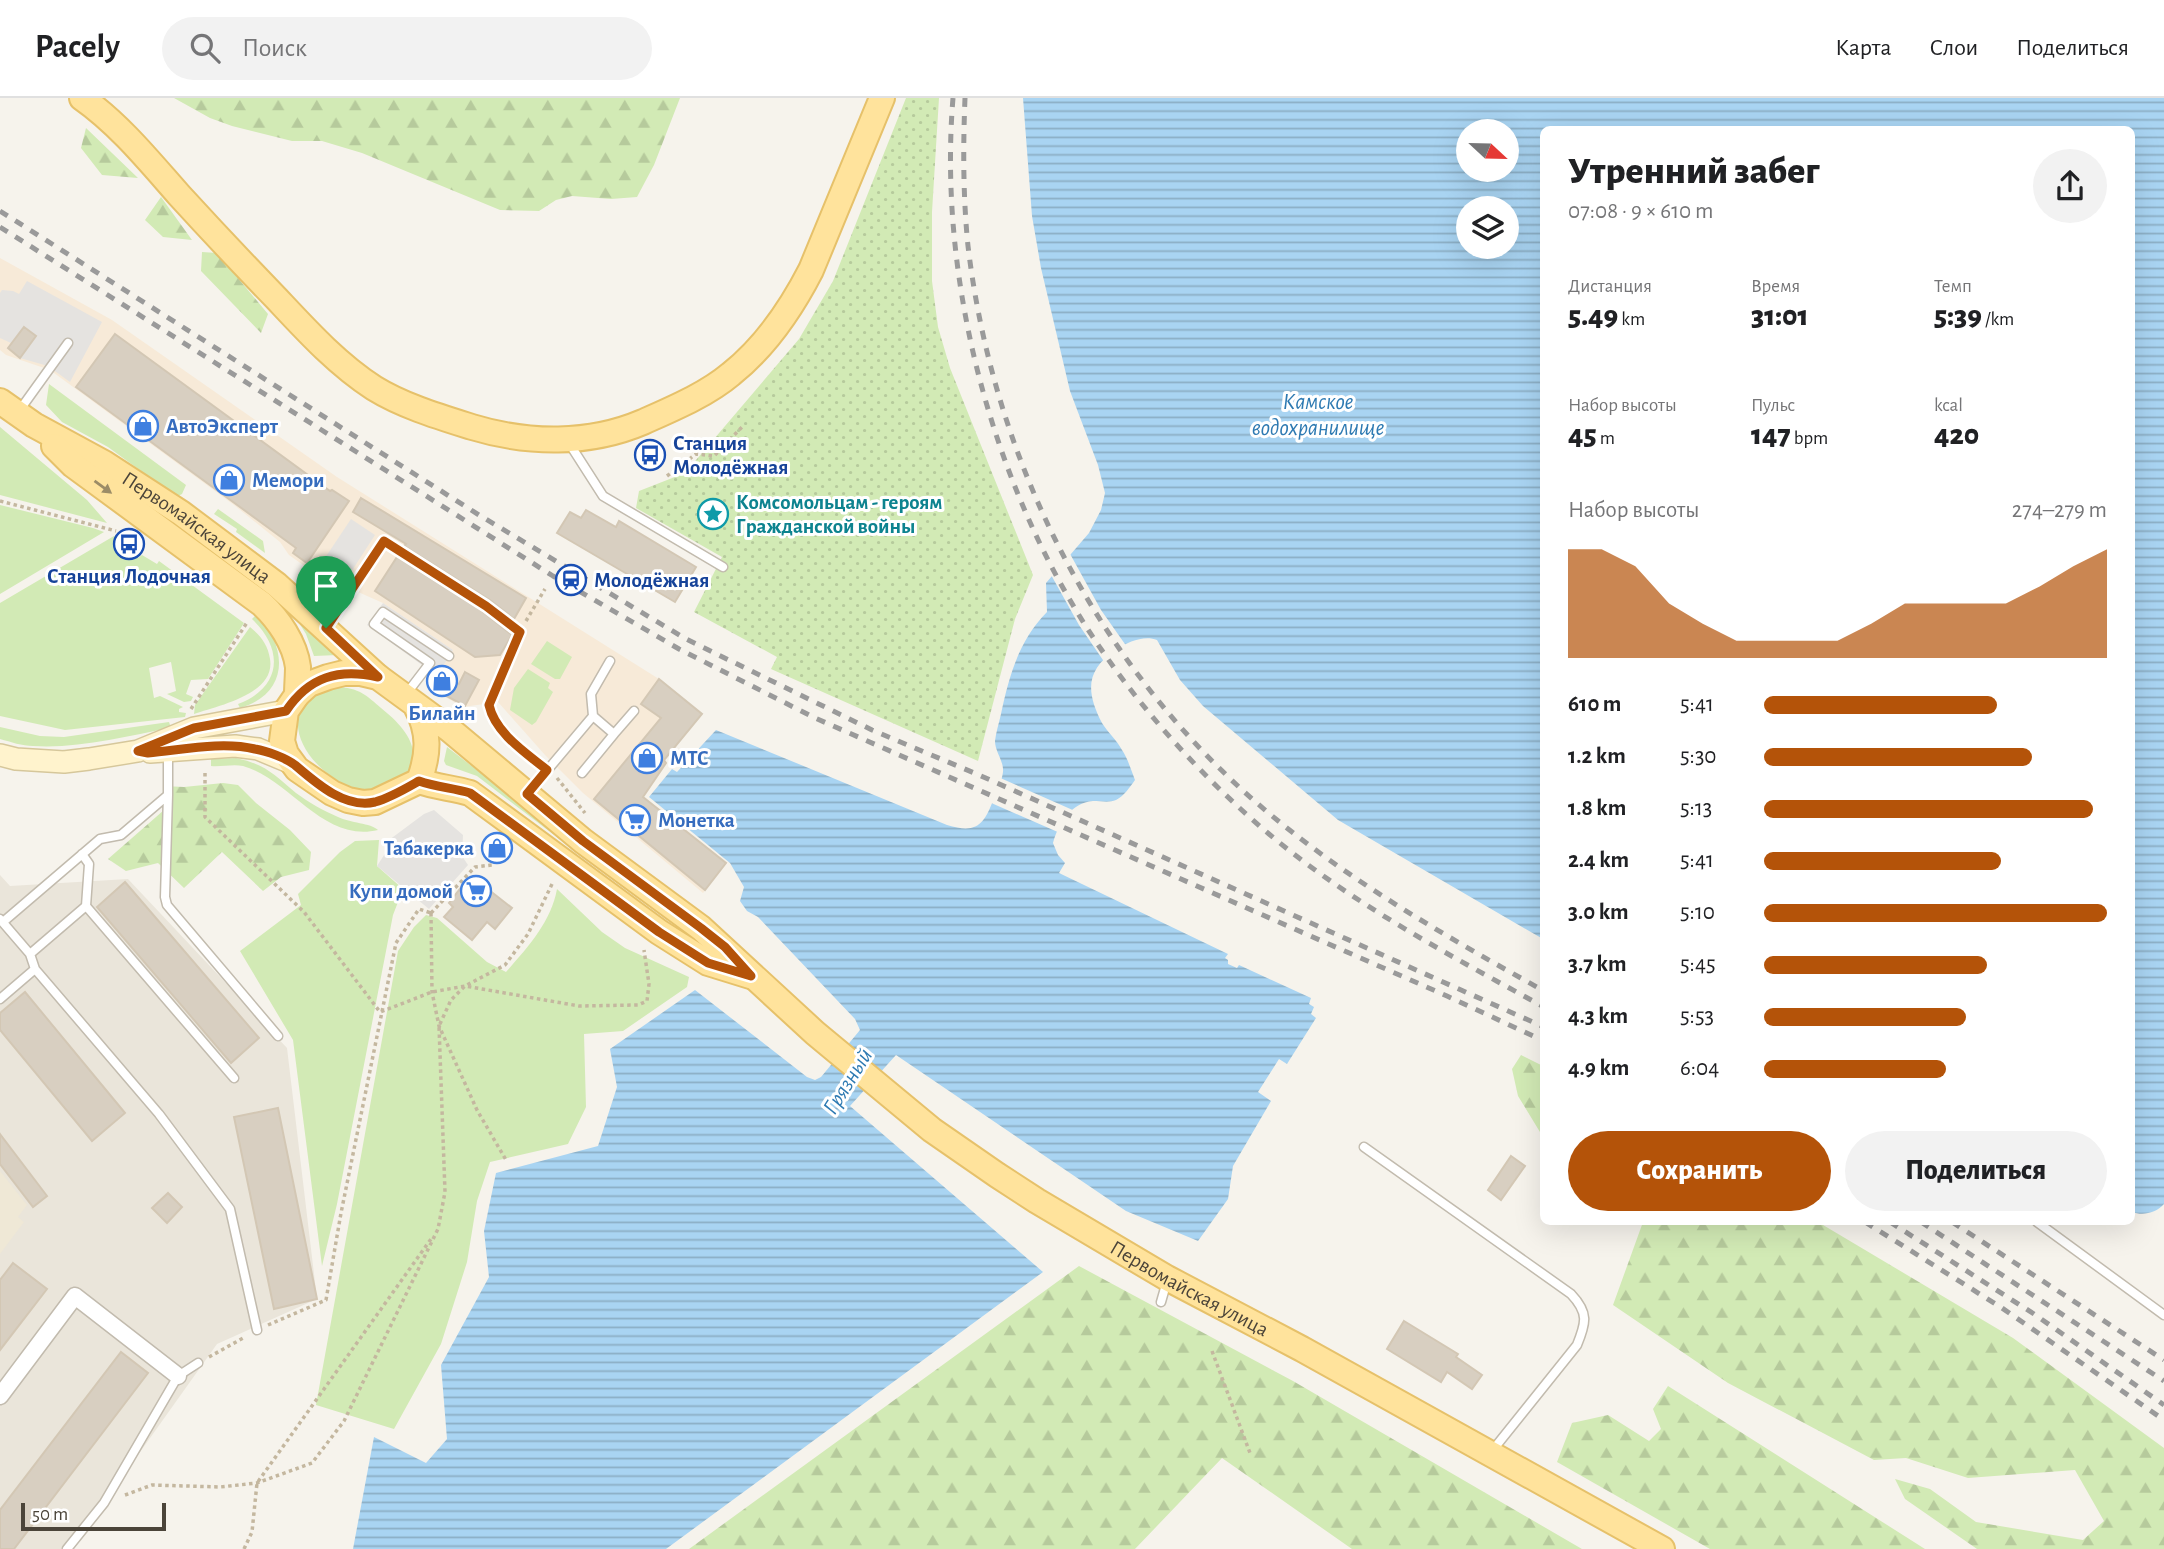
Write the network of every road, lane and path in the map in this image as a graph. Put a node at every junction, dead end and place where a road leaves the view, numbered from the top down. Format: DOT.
graph roads {
  1 [pos="82,98"];
  2 [pos="882,98"];
  3 [pos="68,343"];
  4 [pos="17,413"];
  5 [pos="742,427"];
  6 [pos="568,440"];
  7 [pos="667,476"];
  8 [pos="0,501"];
  9 [pos="116,531"];
  10 [pos="723,568"];
  11 [pos="545,589"];
  12 [pos="248,621"];
  13 [pos="326,628"];
  14 [pos="520,632"];
  15 [pos="439,649"];
  16 [pos="449,656"];
  17 [pos="610,661"];
  18 [pos="430,663"];
  19 [pos="378,677"];
  20 [pos="410,701"];
  21 [pos="291,703"];
  22 [pos="634,711"];
  23 [pos="193,716"];
  24 [pos="593,716"];
  25 [pos="614,734"];
  26 [pos="138,751"];
  27 [pos="168,751"];
  28 [pos="0,755"];
  29 [pos="294,764"];
  30 [pos="547,770"];
  31 [pos="205,773"];
  32 [pos="582,773"];
  33 [pos="419,781"];
  34 [pos="527,794"];
  35 [pos="168,795"];
  36 [pos="588,816"];
  37 [pos="514,842"];
  38 [pos="82,854"];
  39 [pos="556,877"];
  40 [pos="86,906"];
  41 [pos="431,913"];
  42 [pos="1,920"];
  43 [pos="644,950"];
  44 [pos="30,954"];
  45 [pos="35,969"];
  46 [pos="751,976"];
  47 [pos="464,986"];
  48 [pos="432,992"];
  49 [pos="0,999"];
  50 [pos="380,1012"];
  51 [pos="439,1026"];
  52 [pos="278,1036"];
  53 [pos="234,1078"];
  54 [pos="1364,1147"];
  55 [pos="506,1160"];
  56 [pos="2041,1225"];
  57 [pos="438,1229"];
  58 [pos="1167,1278"];
  59 [pos="1161,1302"];
  60 [pos="2164,1315"];
  61 [pos="257,1330"];
  62 [pos="1212,1351"];
  63 [pos="198,1363"];
  64 [pos="178,1376"];
  65 [pos="0,1396"];
  66 [pos="1250,1453"];
  67 [pos="1490,1454"];
  68 [pos="257,1483"];
  69 [pos="104,1503"];
  70 [pos="67,1549"];
  71 [pos="244,1549"];
  72 [pos="1662,1549"];
  1 -- 6 [label="main road"];
  2 -- 6 [label="main road"];
  3 -- 4 [label="lane"];
  4 -- 13 [label="main road, Первомайская улица"];
  4 -- 21 [label="main road, Первомайская улица, one-way"];
  5 -- 7 [label="path"];
  6 -- 10 [label="lane"];
  8 -- 9 [label="path"];
  11 -- 14 [label="path"];
  12 -- 23 [label="path"];
  13 -- 14 [label="lane"];
  13 -- 19 [label="main road, Первомайская улица"];
  14 -- 30 [label="path"];
  15 -- 16 [label="lane"];
  15 -- 18 [label="lane"];
  15 -- 18 [label="lane"];
  17 -- 24 [label="lane"];
  18 -- 20 [label="lane"];
  19 -- 20 [label="main road"];
  19 -- 21 [label="main road"];
  20 -- 33 [label="main road"];
  20 -- 34 [label="main road, Первомайская улица"];
  21 -- 26 [label="street"];
  21 -- 29 [label="main road"];
  22 -- 25 [label="lane"];
  24 -- 25 [label="lane"];
  24 -- 30 [label="lane"];
  25 -- 32 [label="lane"];
  26 -- 27 [label="street"];
  26 -- 28 [label="street"];
  27 -- 29 [label="street"];
  27 -- 35 [label="lane"];
  29 -- 33 [label="main road"];
  30 -- 34 [label="lane"];
  30 -- 36 [label="path"];
  31 -- 50 [label="path"];
  33 -- 46 [label="main road, Первомайская улица"];
  34 -- 46 [label="main road, Первомайская улица"];
  35 -- 38 [label="lane"];
  35 -- 52 [label="lane"];
  37 -- 41 [label="path"];
  38 -- 40 [label="lane"];
  38 -- 42 [label="lane"];
  39 -- 47 [label="path"];
  40 -- 44 [label="lane"];
  40 -- 53 [label="lane"];
  41 -- 48 [label="path"];
  41 -- 50 [label="path"];
  42 -- 44 [label="lane"];
  43 -- 47 [label="path"];
  44 -- 45 [label="lane"];
  45 -- 49 [label="lane"];
  45 -- 61 [label="lane"];
  46 -- 58 [label="main road, Первомайская улица"];
  47 -- 48 [label="path"];
  47 -- 51 [label="path"];
  48 -- 50 [label="path"];
  48 -- 51 [label="path"];
  50 -- 61 [label="path"];
  51 -- 55 [label="path"];
  51 -- 57 [label="path"];
  54 -- 67 [label="lane"];
  56 -- 60 [label="lane"];
  57 -- 68 [label="path"];
  57 -- 68 [label="path"];
  58 -- 59 [label="lane"];
  58 -- 67 [label="main road, Первомайская улица"];
  61 -- 63 [label="path"];
  62 -- 66 [label="path"];
  63 -- 64 [label="lane"];
  64 -- 65 [label="street"];
  64 -- 69 [label="lane"];
  67 -- 72 [label="main road, Первомайская улица"];
  68 -- 69 [label="path"];
  68 -- 71 [label="path"];
  69 -- 70 [label="lane"];
}
